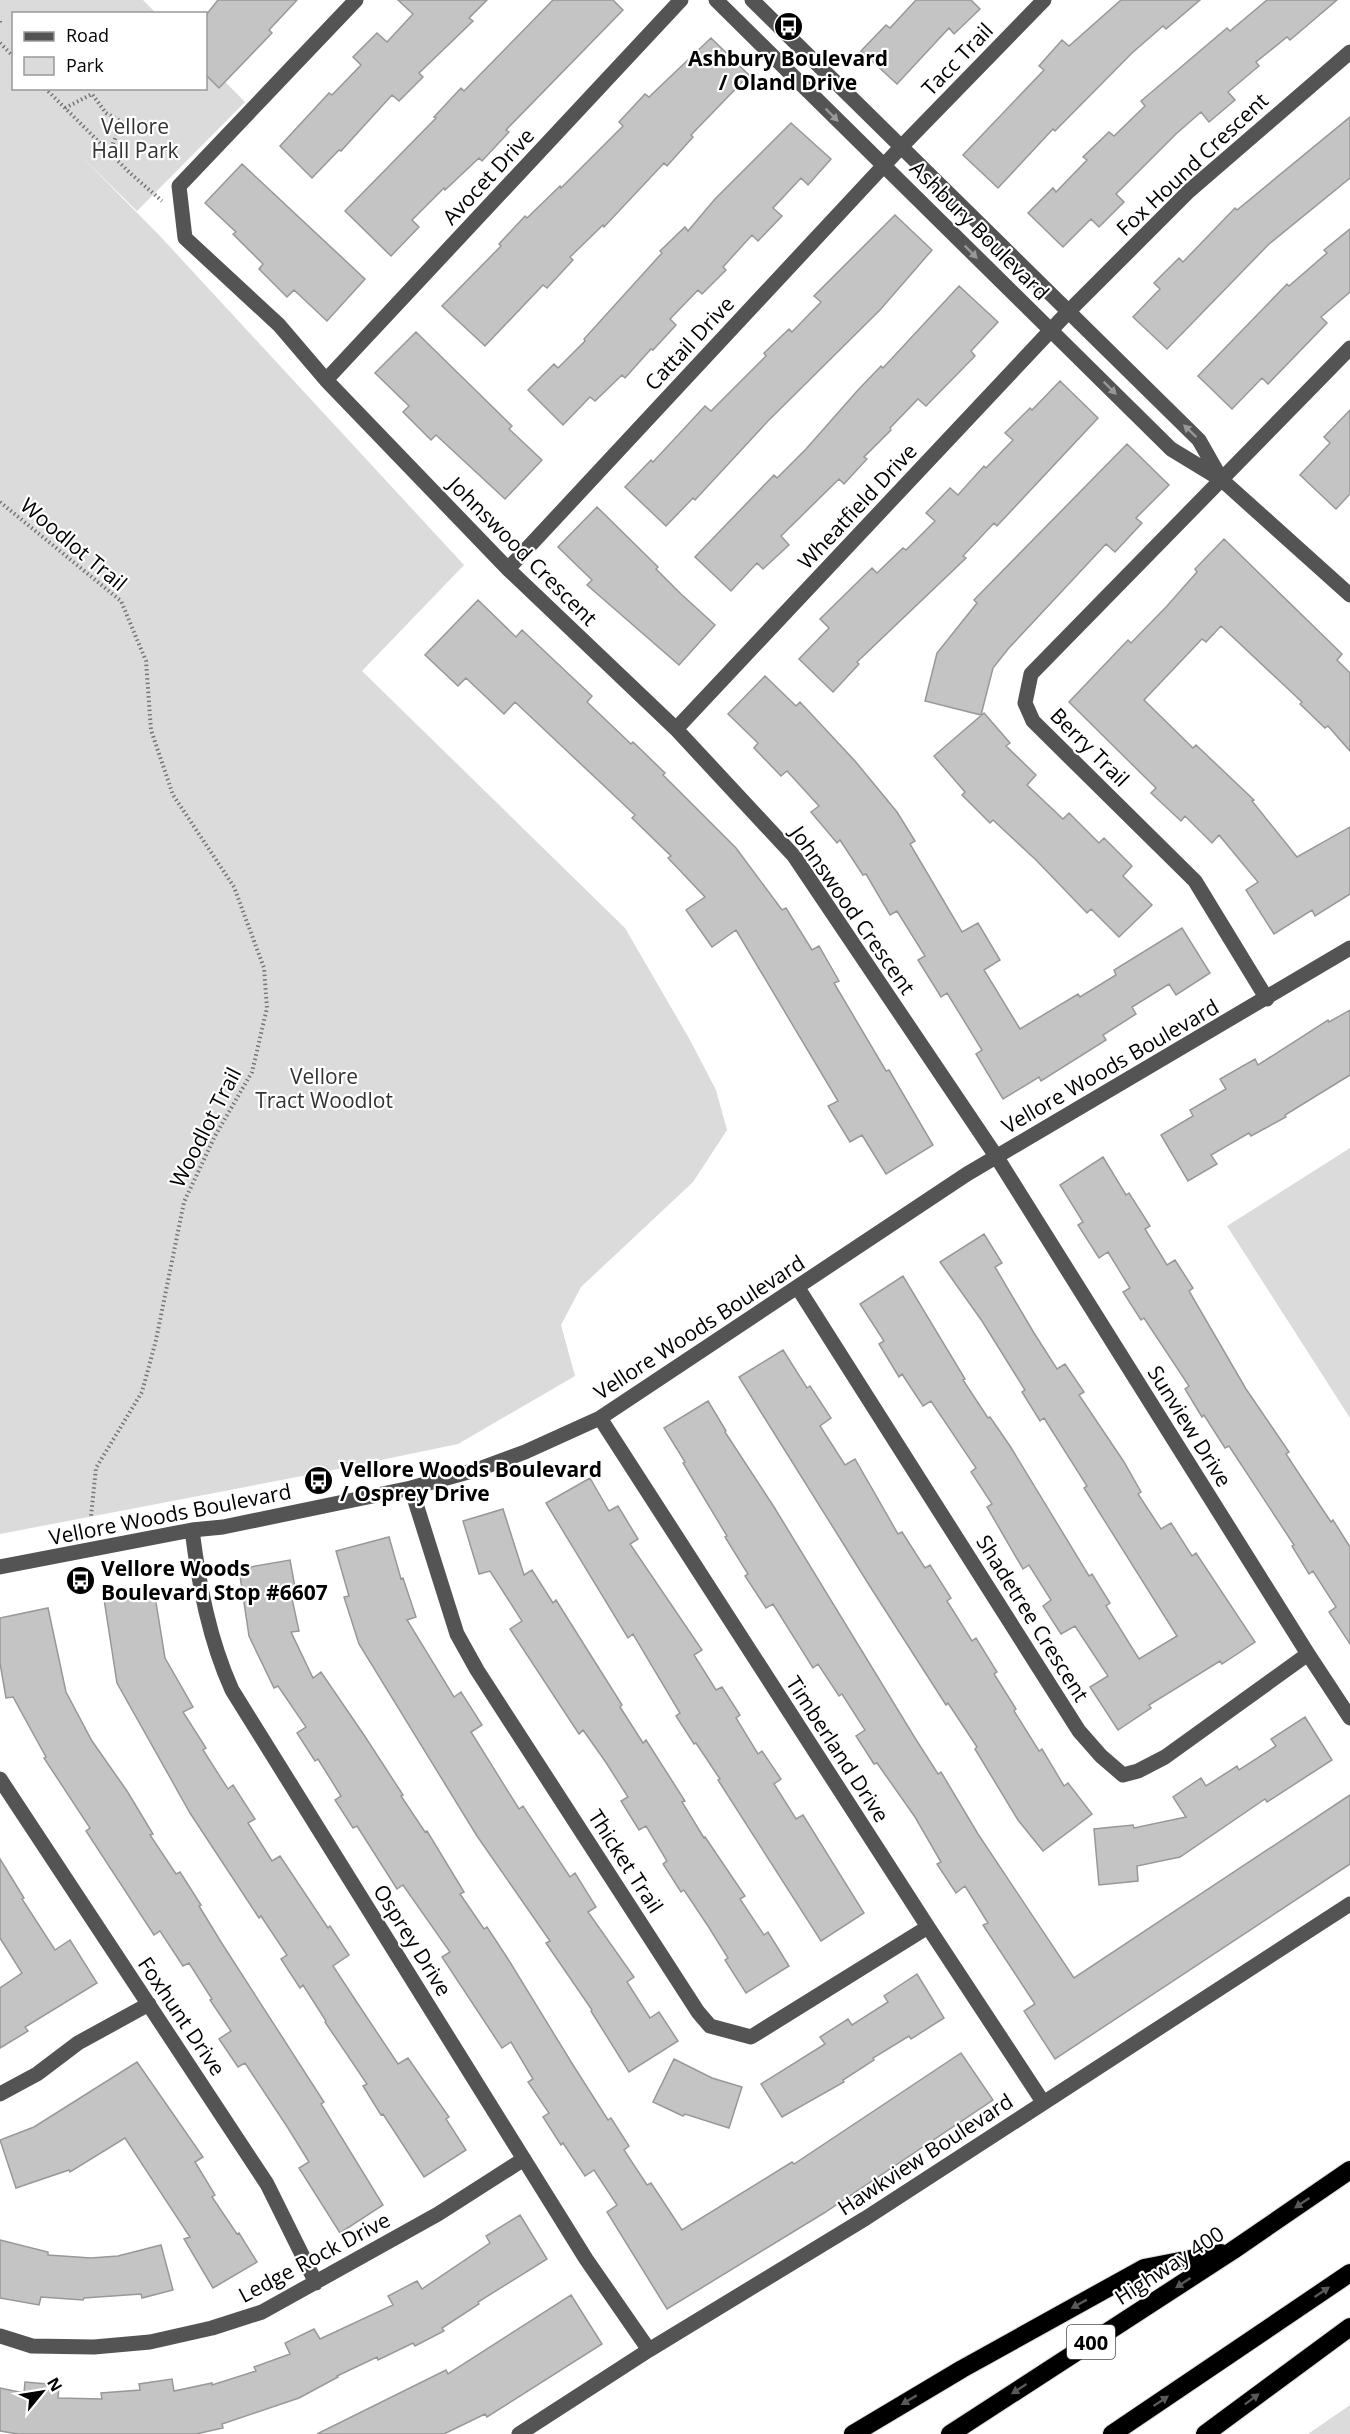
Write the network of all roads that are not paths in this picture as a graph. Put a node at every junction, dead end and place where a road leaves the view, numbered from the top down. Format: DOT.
graph roads {
  1 [pos="356,0"];
  2 [pos="681,0"];
  3 [pos="716,0"];
  4 [pos="752,0"];
  5 [pos="1044,0"];
  6 [pos="1350,52"];
  7 [pos="901,147"];
  8 [pos="884,165"];
  9 [pos="1068,312"];
  10 [pos="1051,330"];
  11 [pos="1350,348"];
  12 [pos="326,380"];
  13 [pos="1221,480"];
  14 [pos="508,569"];
  15 [pos="1350,595"];
  16 [pos="676,729"];
  17 [pos="1350,948"];
  18 [pos="1267,999"];
  19 [pos="996,1156"];
  20 [pos="798,1288"];
  21 [pos="600,1418"];
  22 [pos="411,1488"];
  23 [pos="192,1530"];
  24 [pos="0,1567"];
  25 [pos="1308,1654"];
  26 [pos="1350,1718"];
  27 [pos="0,1779"];
  28 [pos="1350,1904"];
  29 [pos="928,1927"];
  30 [pos="149,2004"];
  31 [pos="0,2094"];
  32 [pos="1043,2102"];
  33 [pos="524,2159"];
  34 [pos="1350,2170"];
  35 [pos="1232,2251"];
  36 [pos="1350,2273"];
  37 [pos="316,2283"];
  38 [pos="1350,2327"];
  39 [pos="0,2336"];
  40 [pos="649,2350"];
  41 [pos="519,2434"];
  42 [pos="853,2434"];
  43 [pos="950,2434"];
  44 [pos="1112,2434"];
  45 [pos="1205,2434"];
  1 -- 12 [label="street, Johnswood Crescent"];
  2 -- 12 [label="street, Avocet Drive"];
  3 -- 8 [label="street, Ashbury Boulevard, one-way"];
  4 -- 7 [label="street, Ashbury Boulevard"];
  5 -- 7 [label="street, Tacc Trail"];
  6 -- 9 [label="street, Fox Hound Crescent"];
  7 -- 8 [label="street, Cattail Drive"];
  7 -- 9 [label="street, Ashbury Boulevard"];
  8 -- 10 [label="street, Ashbury Boulevard, one-way"];
  8 -- 14 [label="street, Cattail Drive"];
  9 -- 10 [label="street, Wheatfield Drive"];
  13 -- 9 [label="street, Ashbury Boulevard, one-way"];
  10 -- 13 [label="street, Ashbury Boulevard, one-way"];
  10 -- 16 [label="street, Wheatfield Drive"];
  11 -- 13 [label="street, Berry Trail"];
  12 -- 14 [label="street, Johnswood Crescent"];
  13 -- 15 [label="street, Ashbury Boulevard"];
  13 -- 18 [label="street, Berry Trail"];
  14 -- 16 [label="street, Johnswood Crescent"];
  16 -- 19 [label="street, Johnswood Crescent"];
  17 -- 18 [label="street, Vellore Woods Boulevard"];
  18 -- 19 [label="street, Vellore Woods Boulevard"];
  19 -- 20 [label="street, Vellore Woods Boulevard"];
  19 -- 25 [label="street, Sunview Drive"];
  20 -- 21 [label="street, Vellore Woods Boulevard"];
  20 -- 25 [label="street, Shadetree Crescent"];
  21 -- 22 [label="street, Vellore Woods Boulevard"];
  21 -- 29 [label="street, Timberland Drive"];
  22 -- 23 [label="street, Vellore Woods Boulevard"];
  22 -- 29 [label="street, Thicket Trail"];
  23 -- 24 [label="street, Vellore Woods Boulevard"];
  23 -- 33 [label="street, Osprey Drive"];
  25 -- 26 [label="street, Sunview Drive"];
  27 -- 30 [label="street, Foxhunt Drive"];
  28 -- 32 [label="street, Hawkview Boulevard"];
  29 -- 32 [label="street, Timberland Drive"];
  30 -- 31 [label="street"];
  30 -- 37 [label="street, Foxhunt Drive"];
  32 -- 40 [label="street, Hawkview Boulevard"];
  33 -- 37 [label="street, Ledge Rock Drive"];
  33 -- 40 [label="street, Osprey Drive"];
  34 -- 35 [label="highway, Highway 400 / 400, one-way"];
  35 -- 42 [label="highway, one-way"];
  35 -- 43 [label="highway, Highway 400 / 400, one-way"];
  44 -- 36 [label="highway, one-way"];
  37 -- 39 [label="street, Ledge Rock Drive"];
  45 -- 38 [label="highway, one-way"];
  40 -- 41 [label="street, Hawkview Boulevard"];
}
